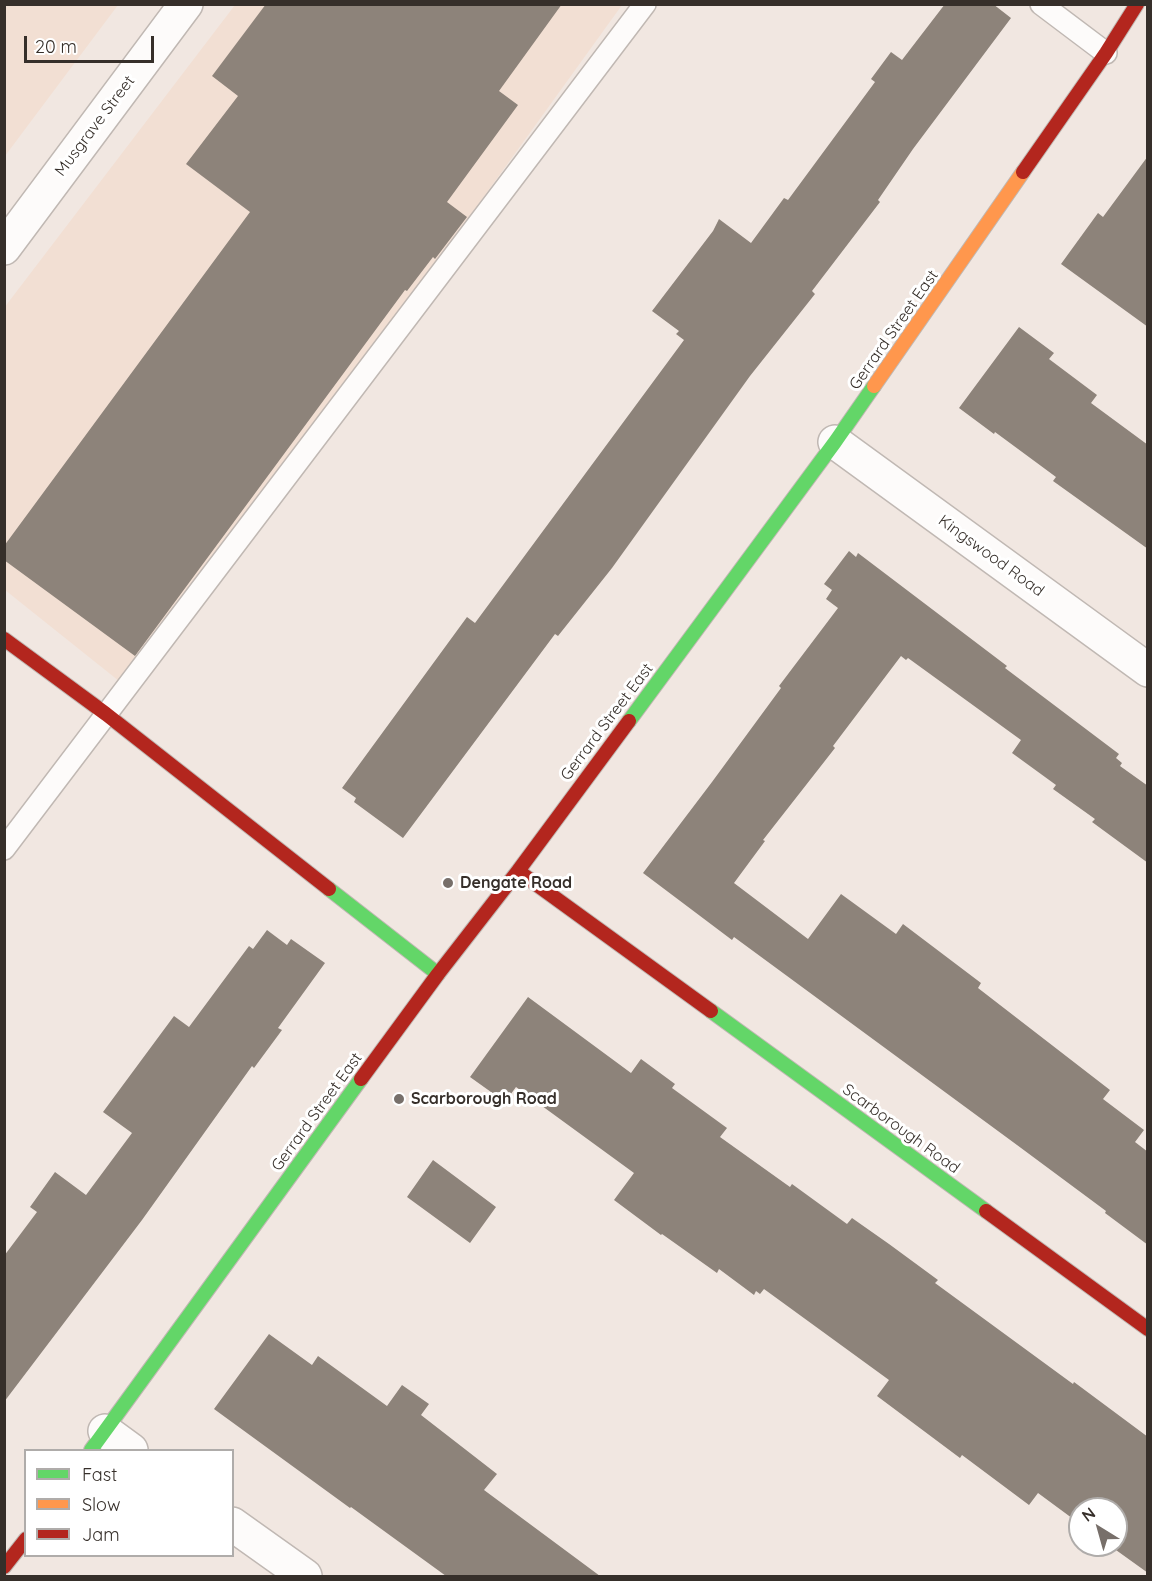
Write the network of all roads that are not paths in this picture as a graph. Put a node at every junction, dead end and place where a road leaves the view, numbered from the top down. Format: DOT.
graph roads {
  1 [pos="186,4"];
  2 [pos="645,4"];
  3 [pos="1041,4"];
  4 [pos="1137,4"];
  5 [pos="1148,13"];
  6 [pos="1106,53"];
  7 [pos="4,248"];
  8 [pos="835,442"];
  9 [pos="4,639"];
  10 [pos="1148,670"];
  11 [pos="106,714"];
  12 [pos="4,849"];
  13 [pos="518,871"];
  14 [pos="438,974"];
  15 [pos="1148,1329"];
  16 [pos="98,1441"];
  17 [pos="127,1449"];
  18 [pos="234,1525"];
  19 [pos="24,1542"];
  20 [pos="4,1567"];
  21 [pos="305,1576"];
  1 -- 7 [label="street, Musgrave Street"];
  2 -- 11 [label="lane"];
  3 -- 6 [label="lane"];
  4 -- 5 [label="street"];
  4 -- 6 [label="main road, Gerrard Street East"];
  6 -- 8 [label="main road, Gerrard Street East"];
  8 -- 10 [label="street, Kingswood Road"];
  8 -- 13 [label="main road, Gerrard Street East"];
  9 -- 11 [label="main road"];
  11 -- 12 [label="lane"];
  11 -- 14 [label="main road"];
  13 -- 14 [label="main road, Gerrard Street East"];
  13 -- 15 [label="main road, Scarborough Road"];
  14 -- 16 [label="main road, Gerrard Street East"];
  16 -- 17 [label="street"];
  18 -- 21 [label="street"];
  19 -- 20 [label="main road"];
}
